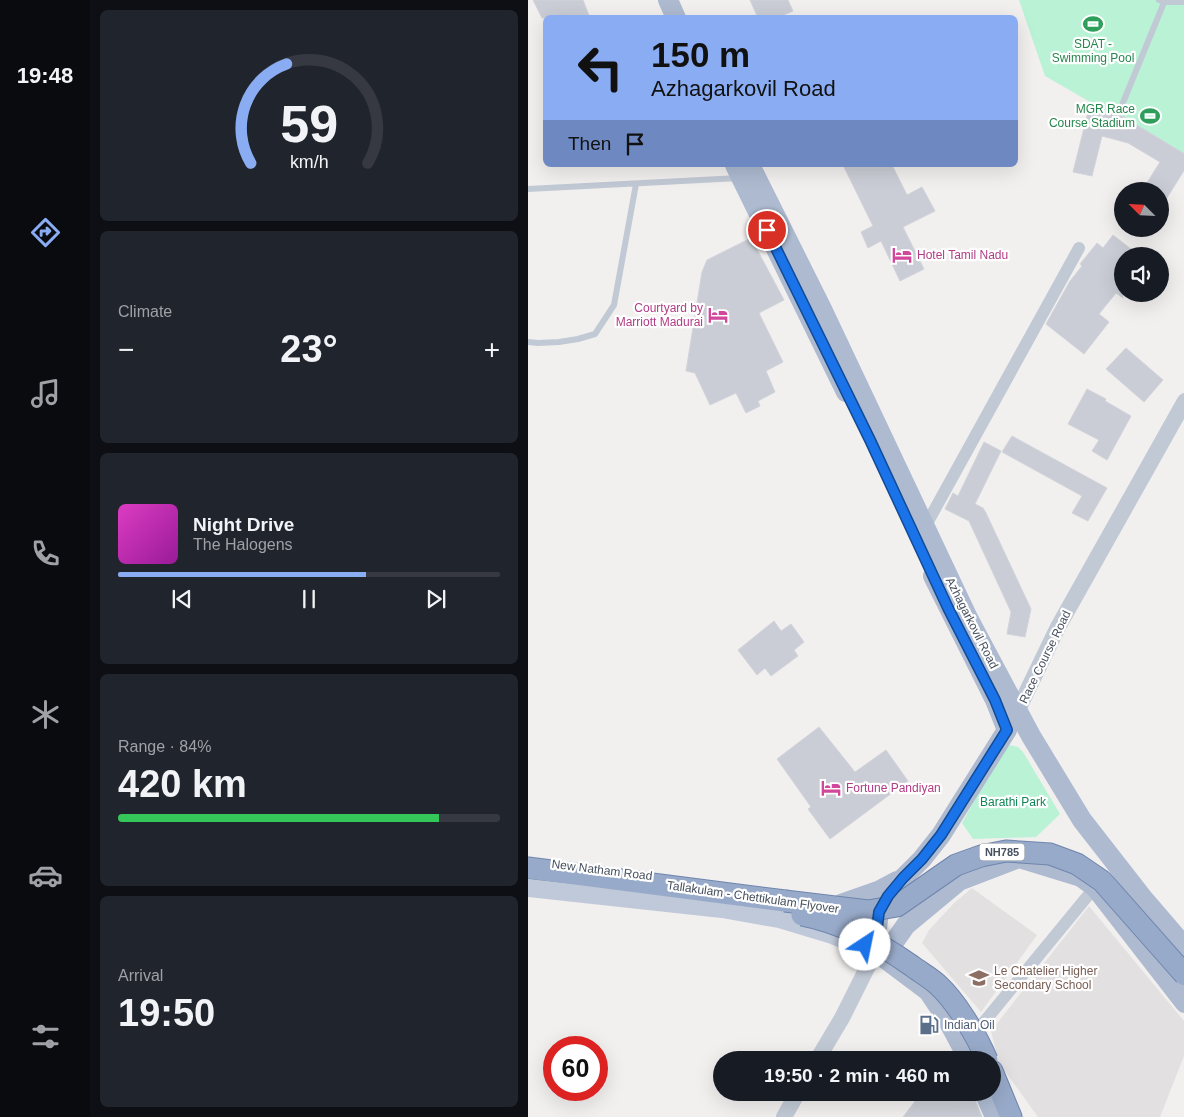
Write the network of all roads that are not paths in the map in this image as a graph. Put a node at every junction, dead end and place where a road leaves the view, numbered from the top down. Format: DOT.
graph roads {
  1 [pos="654,0"];
  2 [pos="668,0"];
  3 [pos="1163,1"];
  4 [pos="1184,2"];
  5 [pos="662,15"];
  6 [pos="675,15"];
  7 [pos="1122,105"];
  8 [pos="745,170"];
  9 [pos="636,184"];
  10 [pos="528,189"];
  11 [pos="1079,248"];
  12 [pos="528,342"];
  13 [pos="1184,401"];
  14 [pos="925,527"];
  15 [pos="1018,711"];
  16 [pos="1007,730"];
  17 [pos="1031,736"];
  18 [pos="528,861"];
  19 [pos="528,868"];
  20 [pos="903,878"];
  21 [pos="528,882"];
  22 [pos="1095,887"];
  23 [pos="528,888"];
  24 [pos="841,904"];
  25 [pos="875,929"];
  26 [pos="1184,948"];
  27 [pos="879,951"];
  28 [pos="1184,975"];
  29 [pos="1184,1003"];
  30 [pos="984,1022"];
  31 [pos="822,1051"];
  32 [pos="964,1051"];
  33 [pos="983,1051"];
  34 [pos="1001,1092"];
  35 [pos="793,1101"];
  36 [pos="988,1101"];
  37 [pos="784,1117"];
  38 [pos="995,1117"];
  39 [pos="1012,1117"];
  1 -- 5 [label="main road"];
  2 -- 6 [label="main road"];
  3 -- 4 [label="lane"];
  3 -- 7 [label="lane"];
  8 -- 9 [label="lane"];
  8 -- 14 [label="main road, Azhagarkovil Road"];
  8 -- 16 [label="main road, Azhagarkovil Road"];
  9 -- 10 [label="lane"];
  9 -- 12 [label="lane"];
  11 -- 14 [label="street"];
  13 -- 15 [label="street, Race Course Road"];
  14 -- 15 [label="main road, Azhagarkovil Road"];
  15 -- 16 [label="street, Race Course Road"];
  15 -- 17 [label="main road, Azhagarkovil Road"];
  16 -- 17 [label="main road"];
  16 -- 20 [label="main road, Race Course Road"];
  17 -- 26 [label="main road, Azhagarkovil Road"];
  18 -- 24 [label="main road, New Natham Road"];
  19 -- 28 [label="highway, Tallakulam - Chettikulam Flyover / NH785, bridge"];
  20 -- 24 [label="main road"];
  20 -- 25 [label="main road, Race Course Road"];
  21 -- 33 [label="highway, Tallakulam - Chettikulam Flyover, bridge"];
  22 -- 27 [label="main road"];
  22 -- 29 [label="main road"];
  22 -- 30 [label="street"];
  23 -- 27 [label="main road, New Natham Road"];
  24 -- 25 [label="main road, New Natham Road"];
  25 -- 27 [label="main road"];
  27 -- 31 [label="street"];
  27 -- 32 [label="main road"];
  34 -- 39 [label="highway"];
  35 -- 37 [label="street"];
  36 -- 38 [label="main road"];
}
